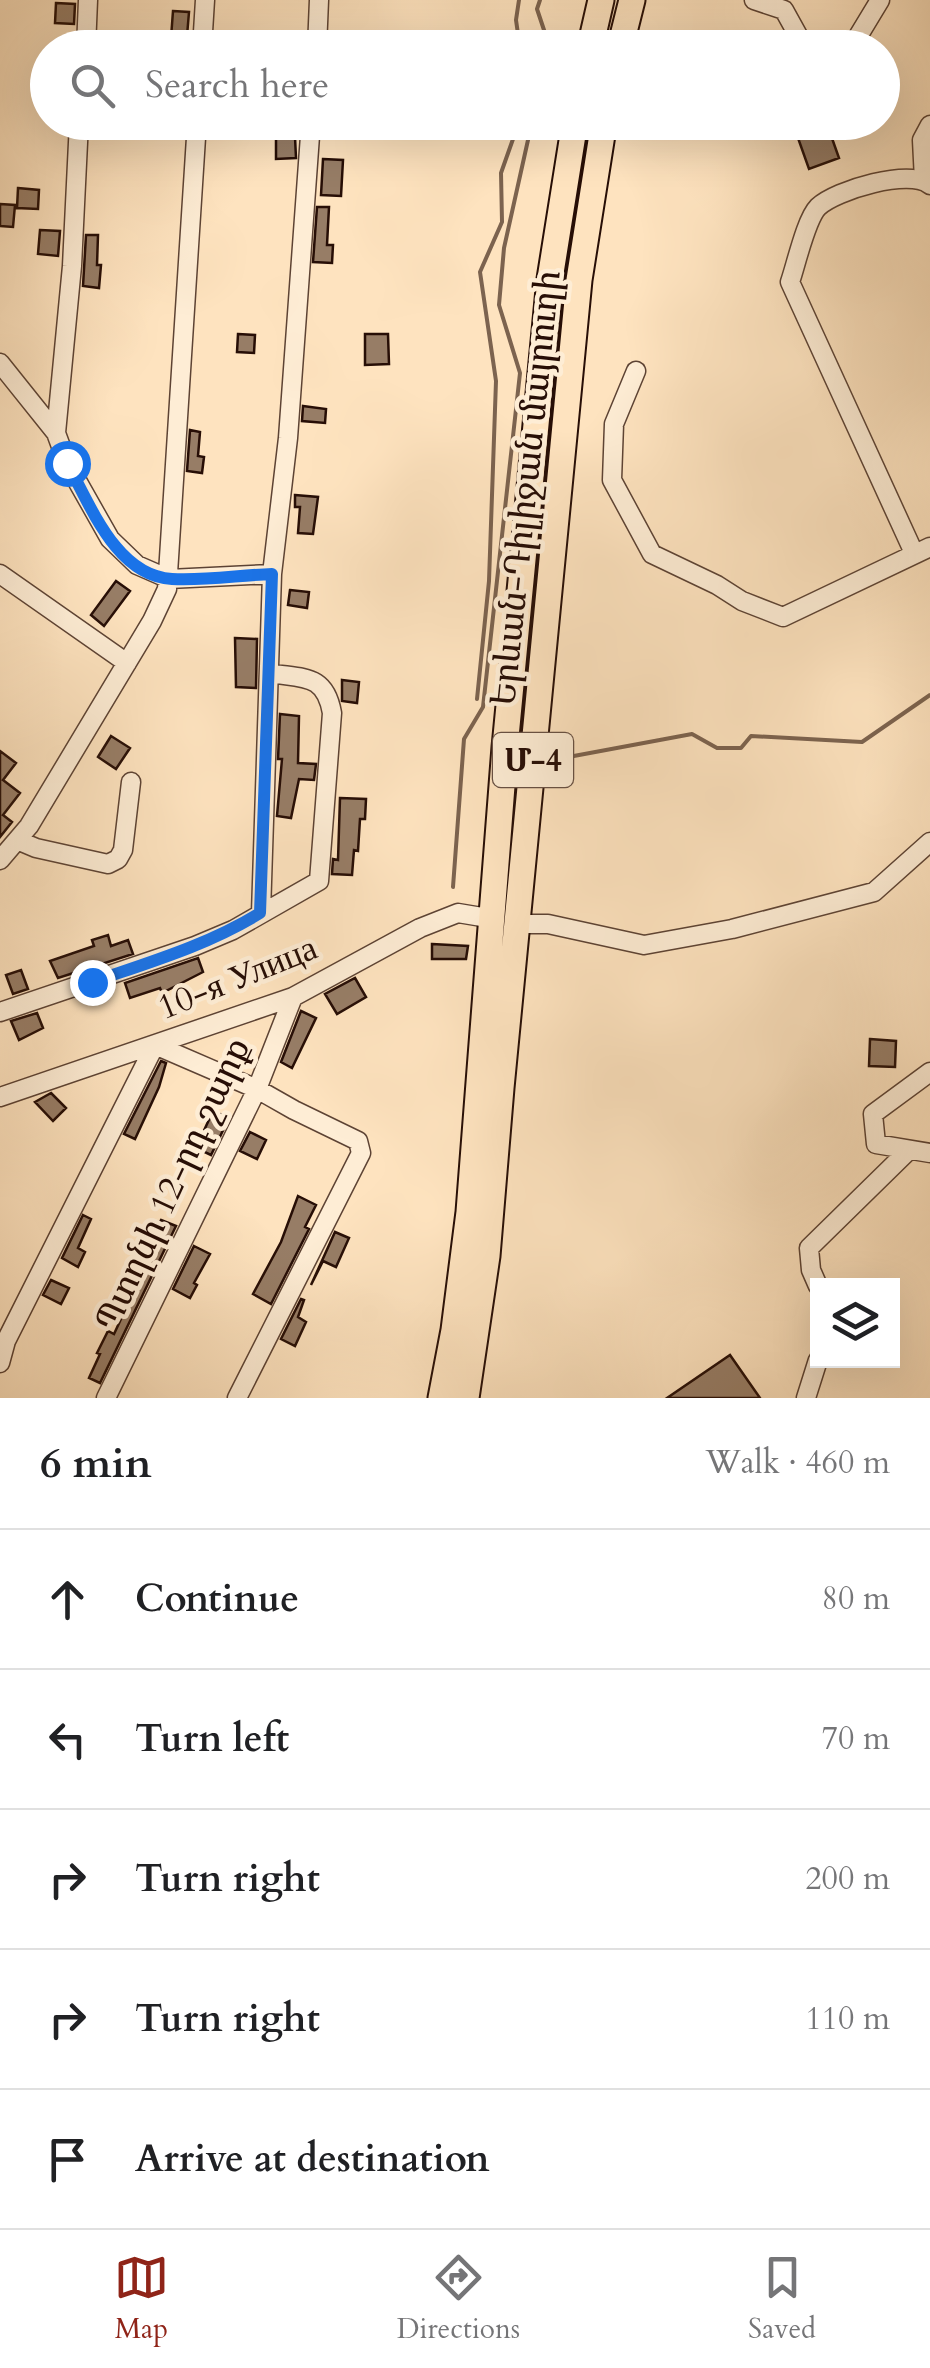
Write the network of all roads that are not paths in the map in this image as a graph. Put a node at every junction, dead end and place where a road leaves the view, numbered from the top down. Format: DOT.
graph roads {
  1 [pos="88,0"];
  2 [pos="205,0"];
  3 [pos="319,0"];
  4 [pos="601,0"];
  5 [pos="632,0"];
  6 [pos="754,0"];
  7 [pos="880,0"];
  8 [pos="87,30"];
  9 [pos="203,30"];
  10 [pos="318,30"];
  11 [pos="594,30"];
  12 [pos="624,30"];
  13 [pos="795,30"];
  14 [pos="862,30"];
  15 [pos="930,125"];
  16 [pos="78,140"];
  17 [pos="196,140"];
  18 [pos="310,140"];
  19 [pos="573,140"];
  20 [pos="601,140"];
  21 [pos="927,183"];
  22 [pos="0,364"];
  23 [pos="636,371"];
  24 [pos="56,434"];
  25 [pos="922,550"];
  26 [pos="0,574"];
  27 [pos="272,574"];
  28 [pos="169,579"];
  29 [pos="127,663"];
  30 [pos="269,673"];
  31 [pos="131,782"];
  32 [pos="17,840"];
  33 [pos="930,842"];
  34 [pos="0,860"];
  35 [pos="260,913"];
  36 [pos="506,922"];
  37 [pos="293,997"];
  38 [pos="0,1012"];
  39 [pos="156,1045"];
  40 [pos="930,1072"];
  41 [pos="257,1089"];
  42 [pos="0,1097"];
  43 [pos="909,1150"];
  44 [pos="930,1154"];
  45 [pos="814,1278"];
  46 [pos="0,1363"];
  47 [pos="815,1368"];
  48 [pos="106,1398"];
  49 [pos="237,1398"];
  50 [pos="441,1398"];
  51 [pos="466,1398"];
  52 [pos="806,1398"];
  1 -- 8 [label="street"];
  2 -- 9 [label="street"];
  3 -- 10 [label="street"];
  4 -- 11 [label="highway"];
  5 -- 12 [label="highway"];
  6 -- 13 [label="street"];
  7 -- 14 [label="street"];
  15 -- 21 [label="street"];
  16 -- 24 [label="street"];
  17 -- 28 [label="street"];
  18 -- 27 [label="street"];
  19 -- 36 [label="highway, Երևան-Դիլիջան մայրուղի / Մ-4"];
  20 -- 36 [label="highway, Երևան-Դիլիջան մայրուղի / Մ-4"];
  21 -- 25 [label="street"];
  22 -- 24 [label="street"];
  23 -- 25 [label="street"];
  24 -- 28 [label="street"];
  26 -- 29 [label="street"];
  27 -- 28 [label="street"];
  27 -- 30 [label="street"];
  28 -- 29 [label="street"];
  29 -- 32 [label="street"];
  30 -- 35 [label="street"];
  30 -- 35 [label="street"];
  31 -- 32 [label="street"];
  32 -- 34 [label="street"];
  33 -- 36 [label="street, 10-я Улица"];
  35 -- 38 [label="street"];
  36 -- 37 [label="street, 10-я Улица"];
  36 -- 50 [label="highway, Երևան-Դիլիջան մայրուղի / Մ-4"];
  36 -- 51 [label="highway, Երևան-Դիլիջան մայրուղի / Մ-4"];
  37 -- 39 [label="street, 10-я Улица"];
  37 -- 41 [label="street, Պտղնի 12-րդ շարք"];
  39 -- 41 [label="street"];
  39 -- 42 [label="street, 10-я Улица"];
  39 -- 46 [label="street"];
  40 -- 43 [label="street"];
  41 -- 48 [label="street, Պտղնի 12-րդ շարք"];
  41 -- 49 [label="street"];
  43 -- 44 [label="street"];
  43 -- 45 [label="street"];
  47 -- 52 [label="street"];
}
